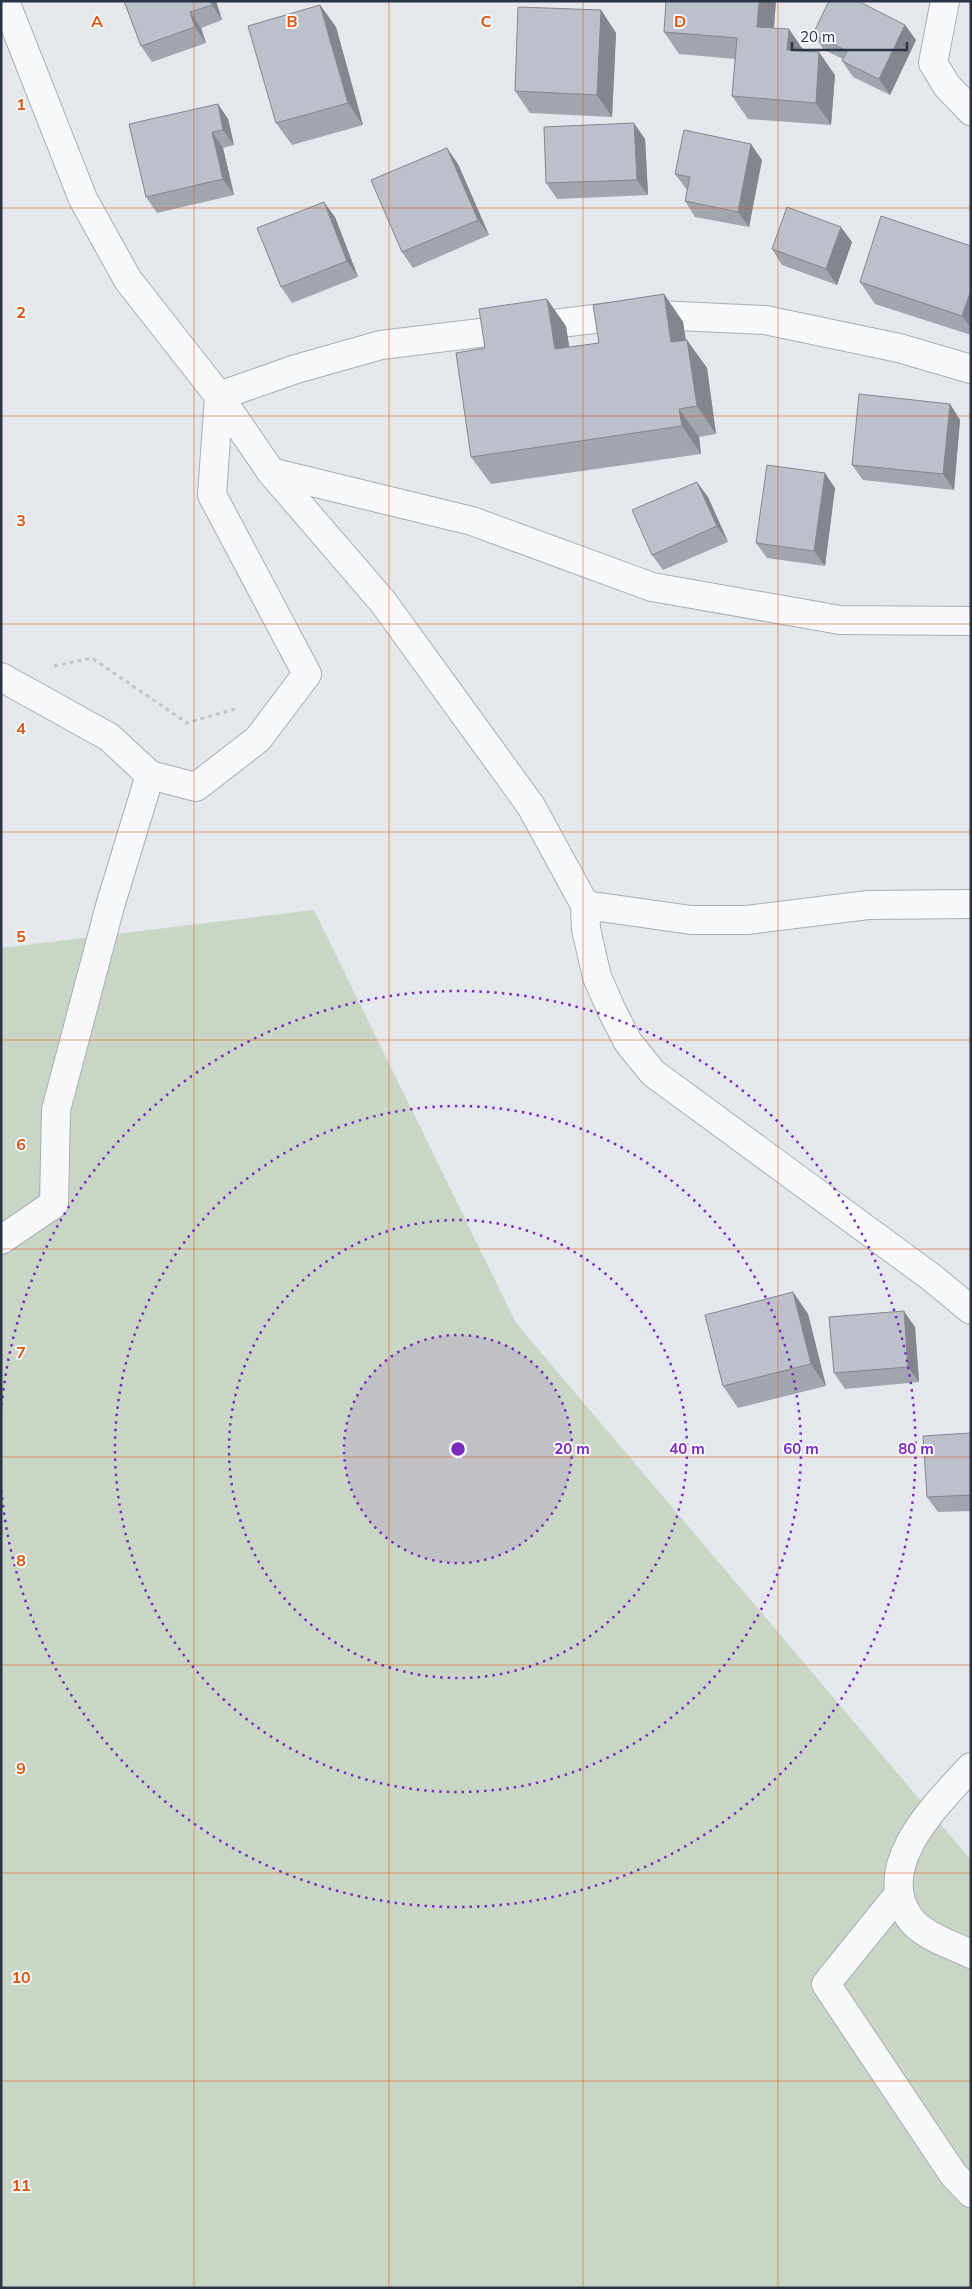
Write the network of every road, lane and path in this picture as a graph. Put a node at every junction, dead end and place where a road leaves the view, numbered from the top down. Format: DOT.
graph roads {
  1 [pos="5,1"];
  2 [pos="945,1"];
  3 [pos="971,111"];
  4 [pos="971,369"];
  5 [pos="219,396"];
  6 [pos="271,472"];
  7 [pos="971,621"];
  8 [pos="2,677"];
  9 [pos="242,702"];
  10 [pos="150,775"];
  11 [pos="971,904"];
  12 [pos="584,905"];
  13 [pos="1,1240"];
  14 [pos="971,1310"];
  15 [pos="971,1767"];
  16 [pos="898,1895"];
  17 [pos="971,1954"];
  18 [pos="971,2193"];
  1 -- 5 [label="street"];
  2 -- 3 [label="street"];
  4 -- 5 [label="street"];
  5 -- 6 [label="street"];
  5 -- 10 [label="street"];
  6 -- 7 [label="street"];
  6 -- 12 [label="street"];
  8 -- 9 [label="path"];
  8 -- 10 [label="street"];
  10 -- 13 [label="street"];
  11 -- 12 [label="street"];
  12 -- 14 [label="street"];
  15 -- 16 [label="street"];
  16 -- 17 [label="street"];
  16 -- 18 [label="street"];
}
